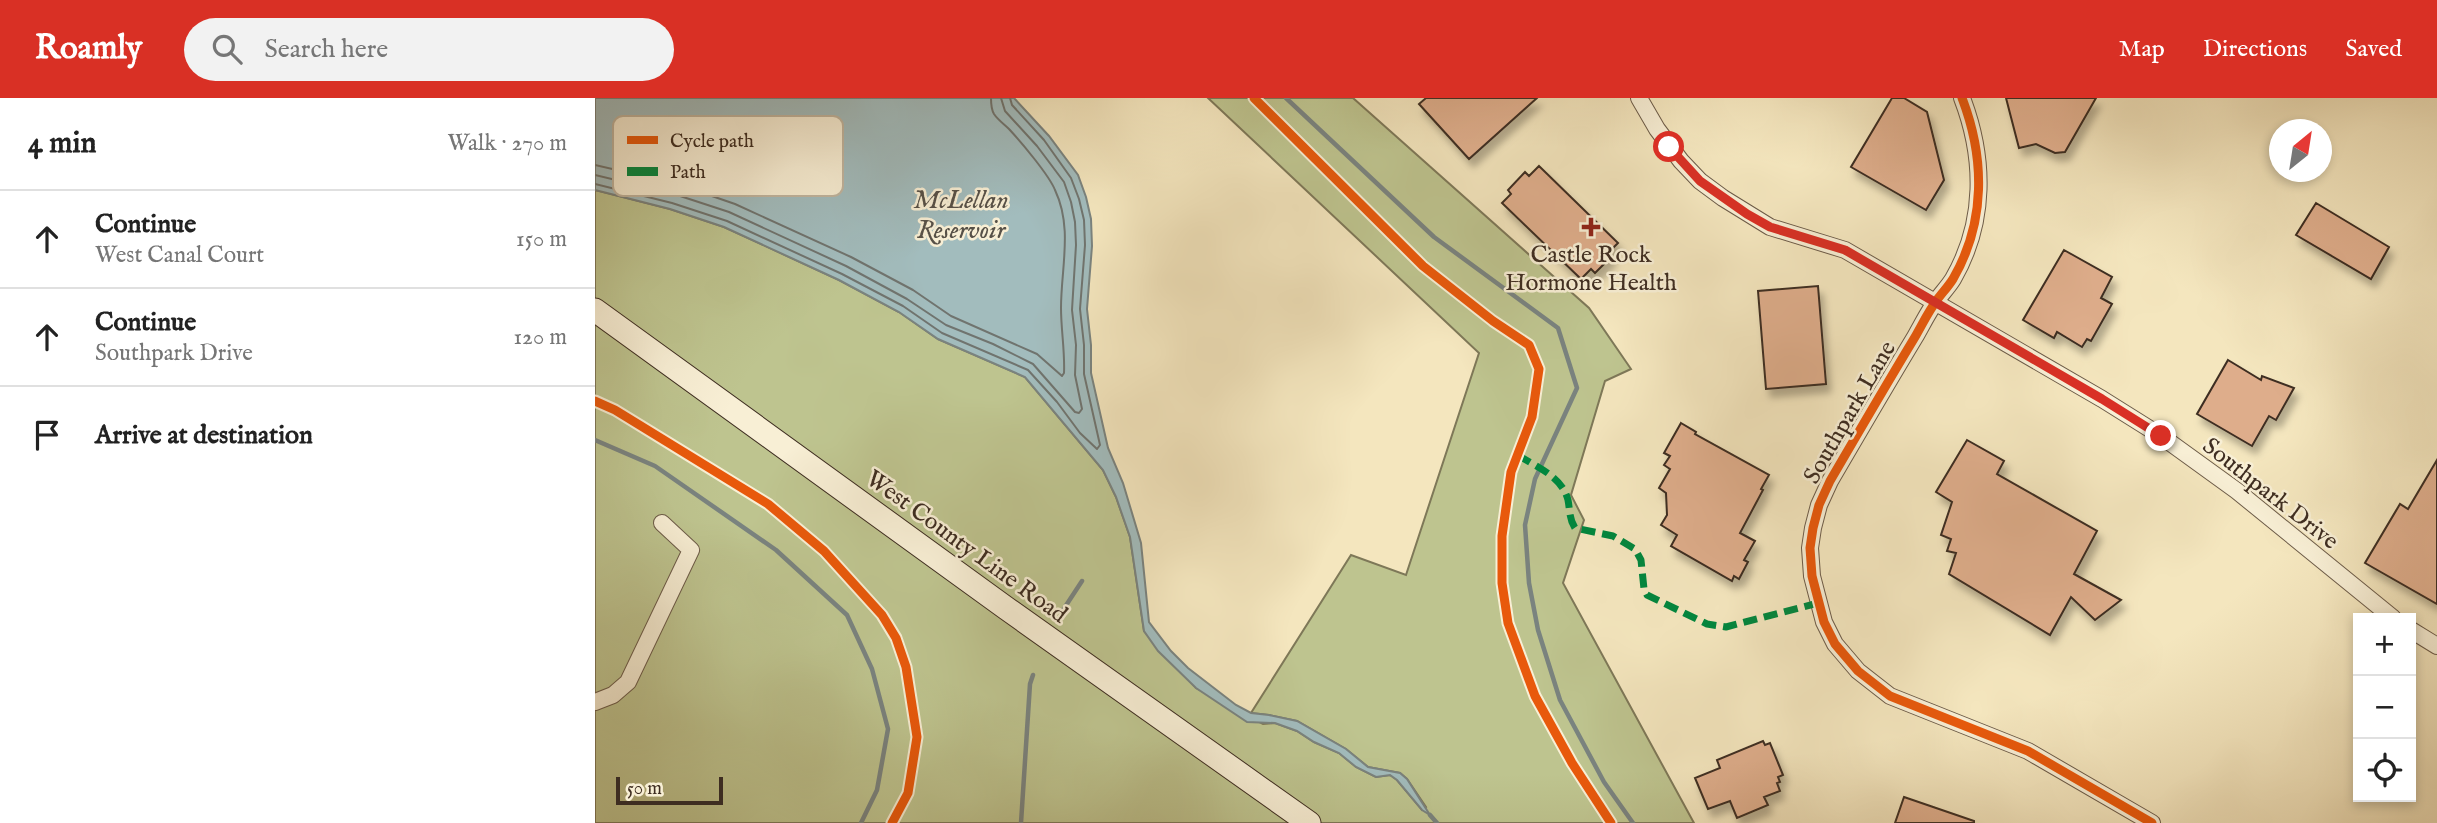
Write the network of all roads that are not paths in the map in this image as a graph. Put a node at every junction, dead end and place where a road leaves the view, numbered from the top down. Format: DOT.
graph roads {
  1 [pos="1639,98"];
  2 [pos="1962,98"];
  3 [pos="1935,302"];
  4 [pos="595,310"];
  5 [pos="662,523"];
  6 [pos="2387,613"];
  7 [pos="2416,633"];
  8 [pos="2437,646"];
  9 [pos="595,702"];
  10 [pos="1309,823"];
  11 [pos="2152,823"];
  1 -- 3 [label="street, Southpark Drive"];
  2 -- 3 [label="street, Southpark Lane"];
  3 -- 6 [label="street, Southpark Drive"];
  3 -- 11 [label="street, Southpark Lane"];
  4 -- 10 [label="main road, West County Line Road"];
  5 -- 9 [label="street"];
  7 -- 8 [label="street"];
}
